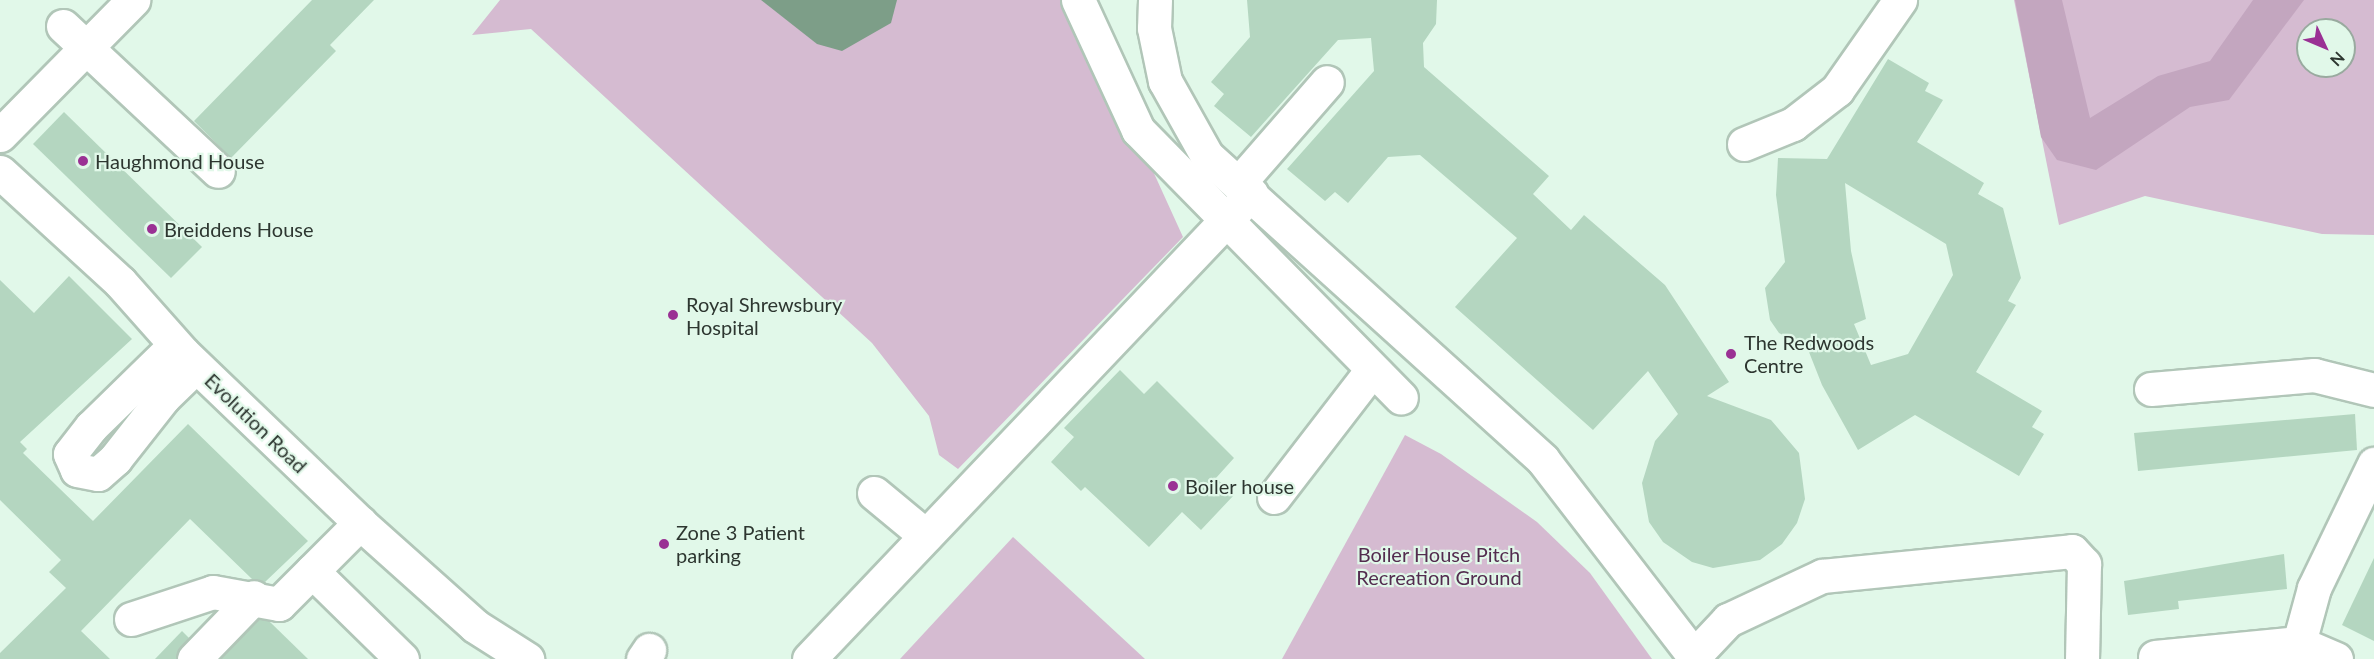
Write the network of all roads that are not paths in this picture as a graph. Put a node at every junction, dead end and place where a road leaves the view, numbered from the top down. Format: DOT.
graph roads {
  1 [pos="133,0"];
  2 [pos="1078,0"];
  3 [pos="1155,0"];
  4 [pos="1900,0"];
  5 [pos="63,26"];
  6 [pos="88,46"];
  7 [pos="1327,82"];
  8 [pos="0,135"];
  9 [pos="1744,144"];
  10 [pos="218,171"];
  11 [pos="0,172"];
  12 [pos="1245,189"];
  13 [pos="1225,221"];
  14 [pos="1371,371"];
  15 [pos="2362,386"];
  16 [pos="2151,389"];
  17 [pos="1401,398"];
  18 [pos="2374,464"];
  19 [pos="874,493"];
  20 [pos="1274,497"];
  21 [pos="360,523"];
  22 [pos="926,536"];
  23 [pos="312,571"];
  24 [pos="254,597"];
  25 [pos="131,619"];
  26 [pos="2300,643"];
  27 [pos="1695,657"];
  28 [pos="2155,657"];
  29 [pos="194,659"];
  30 [pos="402,659"];
  31 [pos="527,659"];
  32 [pos="809,659"];
  33 [pos="2082,659"];
  34 [pos="2336,659"];
  1 -- 6 [label="street"];
  2 -- 13 [label="street"];
  3 -- 12 [label="street"];
  4 -- 9 [label="street"];
  5 -- 6 [label="street"];
  6 -- 8 [label="street"];
  6 -- 10 [label="street"];
  7 -- 12 [label="street"];
  11 -- 21 [label="street, Evolution Road"];
  12 -- 13 [label="street"];
  12 -- 27 [label="street"];
  13 -- 14 [label="street"];
  13 -- 22 [label="street"];
  14 -- 17 [label="street"];
  14 -- 20 [label="street"];
  15 -- 16 [label="street"];
  18 -- 26 [label="street"];
  19 -- 22 [label="street"];
  21 -- 23 [label="street"];
  21 -- 31 [label="street, Evolution Road"];
  22 -- 32 [label="street"];
  23 -- 24 [label="street"];
  23 -- 30 [label="street"];
  24 -- 25 [label="street"];
  24 -- 29 [label="street"];
  26 -- 28 [label="street"];
  26 -- 34 [label="street"];
  27 -- 33 [label="street"];
}
